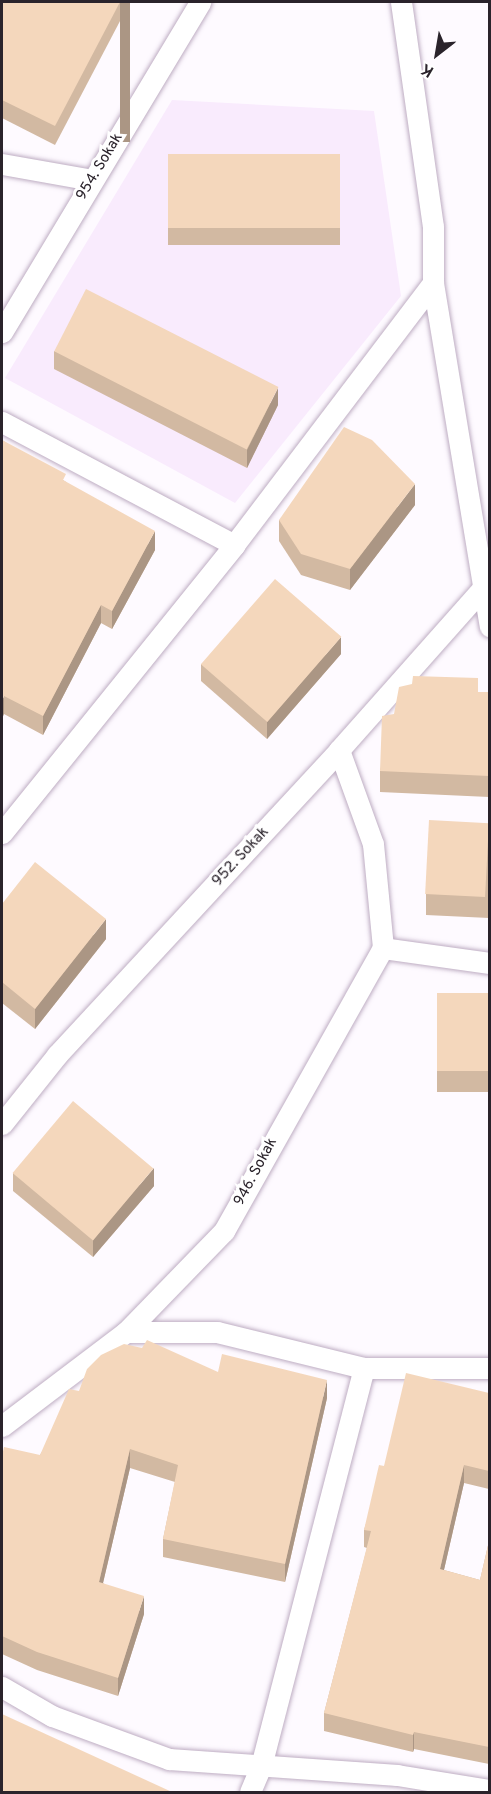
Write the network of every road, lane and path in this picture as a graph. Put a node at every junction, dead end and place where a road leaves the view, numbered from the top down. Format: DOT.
graph roads {
  1 [pos="200,2"];
  2 [pos="401,2"];
  3 [pos="2,164"];
  4 [pos="92,180"];
  5 [pos="433,283"];
  6 [pos="2,332"];
  7 [pos="2,422"];
  8 [pos="234,545"];
  9 [pos="481,590"];
  10 [pos="489,626"];
  11 [pos="339,750"];
  12 [pos="2,833"];
  13 [pos="382,948"];
  14 [pos="489,963"];
  15 [pos="2,1124"];
  16 [pos="126,1332"];
  17 [pos="364,1368"];
  18 [pos="489,1368"];
  19 [pos="2,1426"];
  20 [pos="2,1688"];
  21 [pos="261,1766"];
  22 [pos="489,1790"];
  23 [pos="250,1792"];
  1 -- 4 [label="street, 954. Sokak"];
  2 -- 5 [label="street"];
  3 -- 4 [label="street"];
  4 -- 6 [label="street, 954. Sokak"];
  5 -- 8 [label="street"];
  5 -- 9 [label="street"];
  7 -- 8 [label="street"];
  8 -- 12 [label="street"];
  9 -- 10 [label="street"];
  9 -- 11 [label="street, 952. Sokak"];
  11 -- 13 [label="street"];
  11 -- 15 [label="street, 952. Sokak"];
  13 -- 14 [label="street"];
  13 -- 16 [label="street, 946. Sokak"];
  16 -- 17 [label="street"];
  16 -- 19 [label="street, 946. Sokak"];
  17 -- 18 [label="street"];
  17 -- 21 [label="street"];
  20 -- 21 [label="street"];
  21 -- 22 [label="street"];
  21 -- 23 [label="street"];
}
